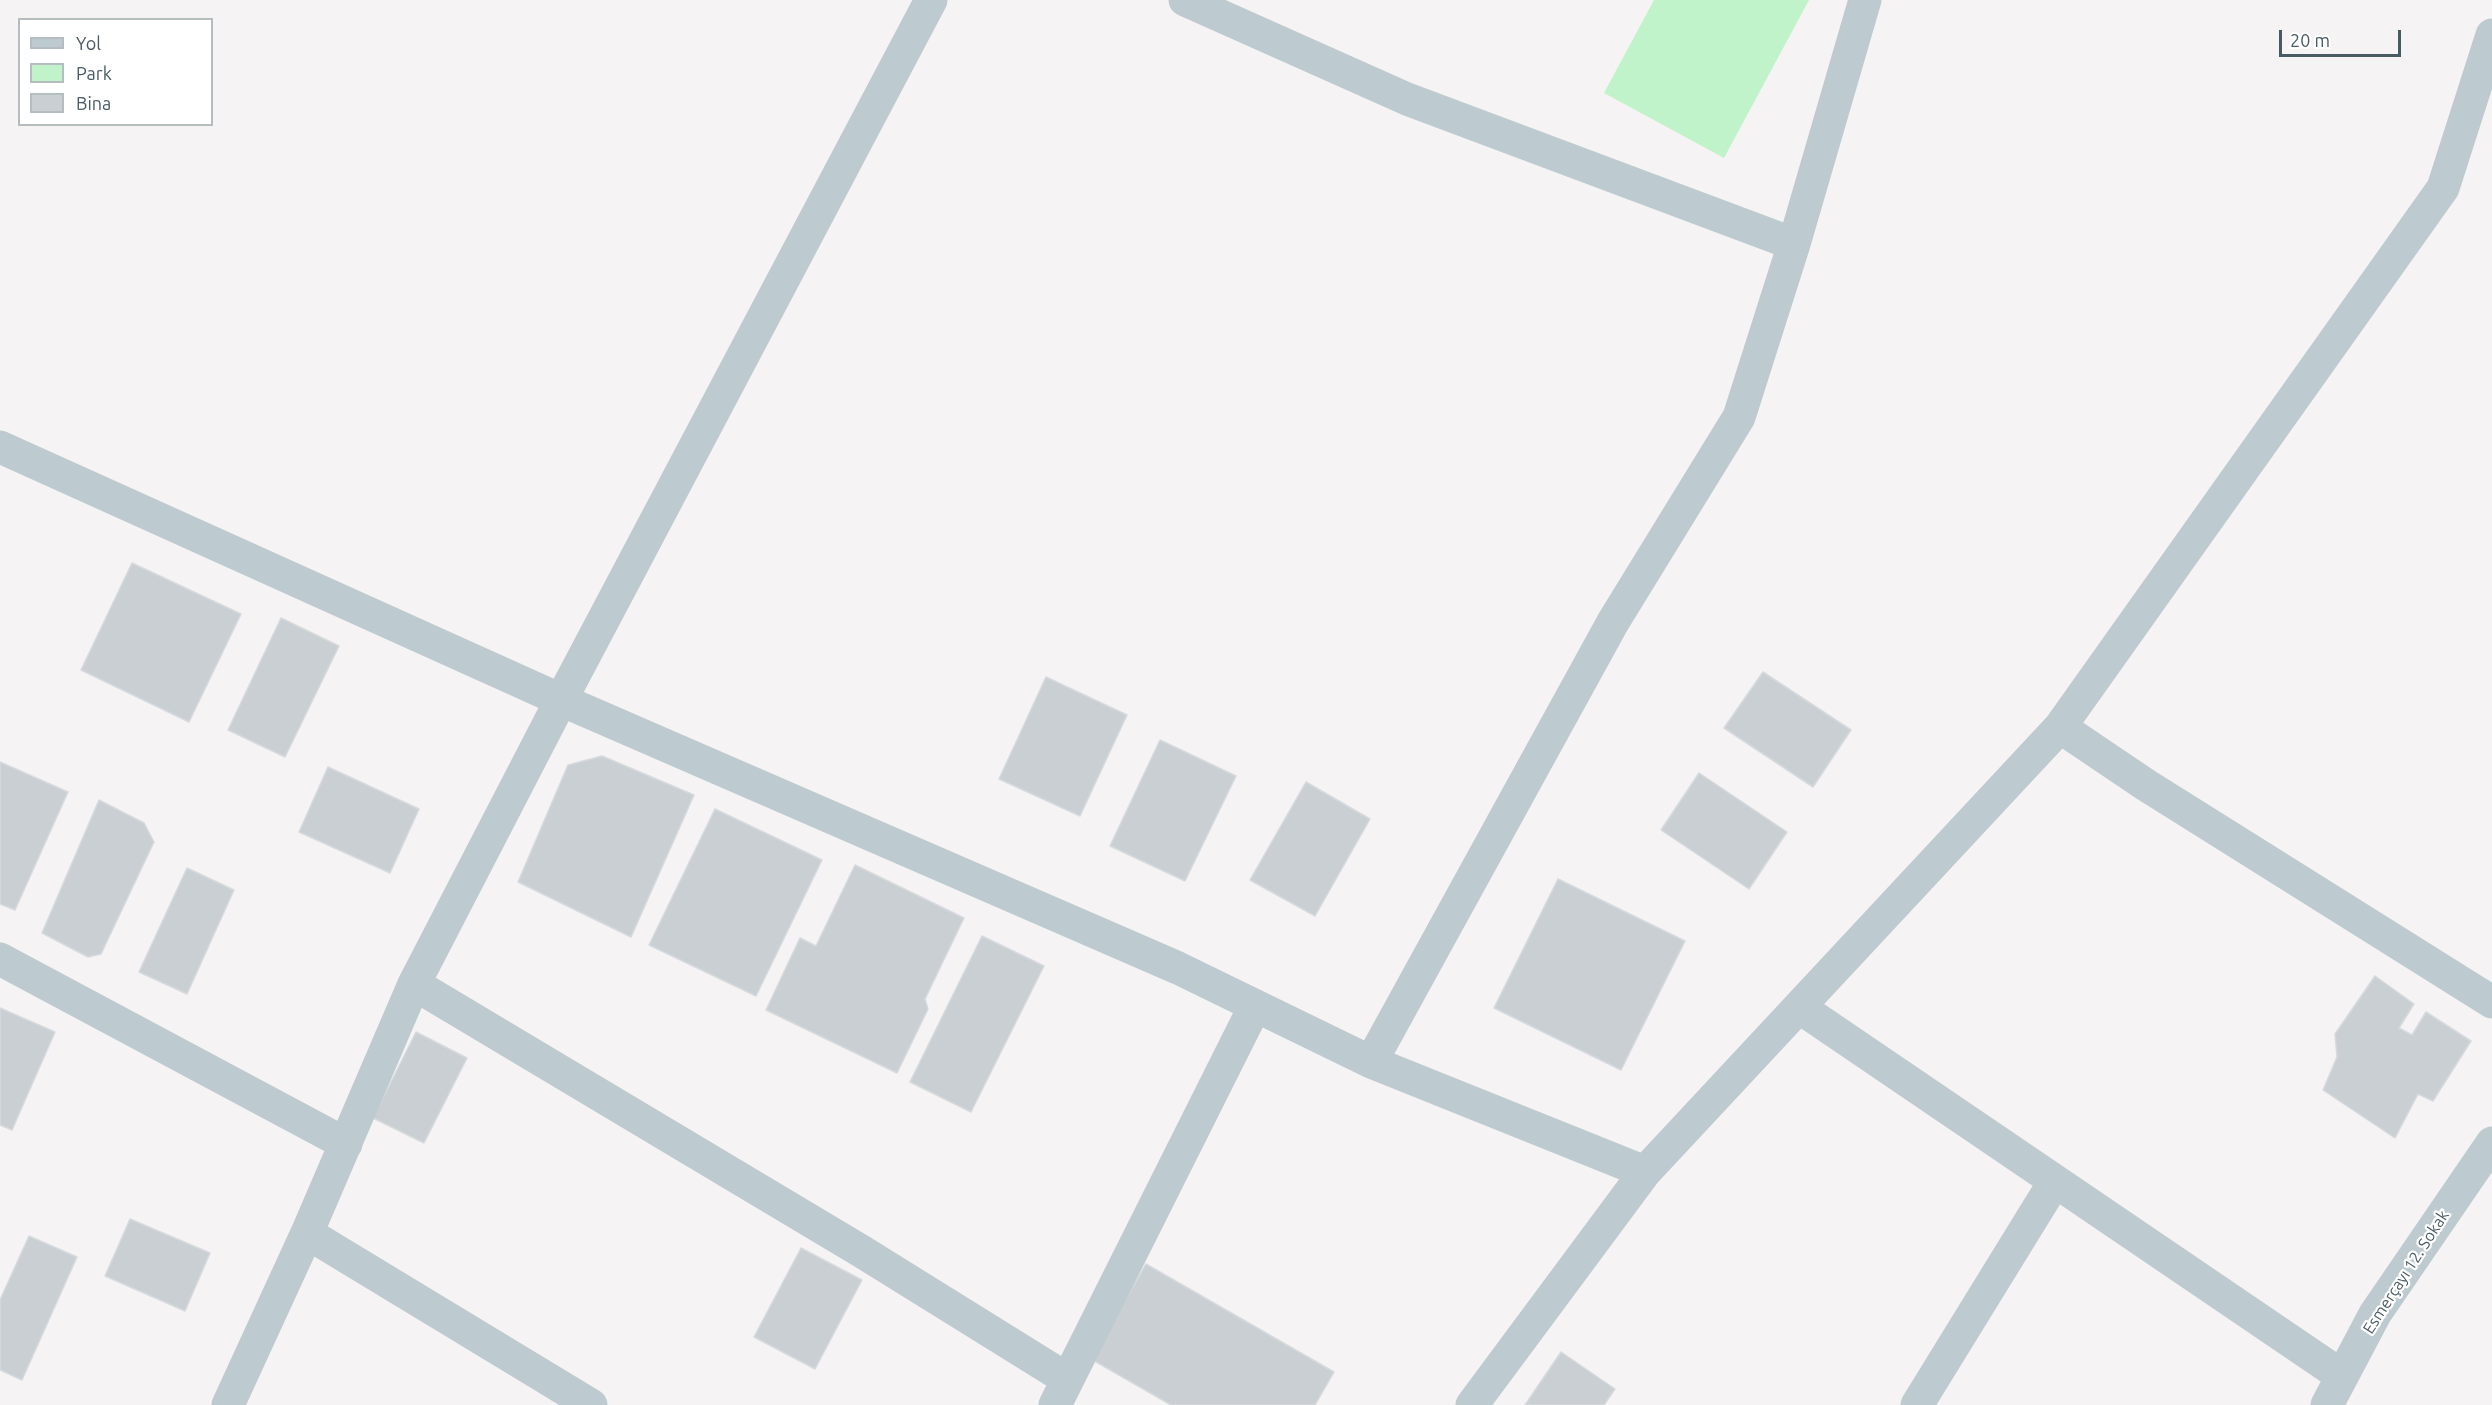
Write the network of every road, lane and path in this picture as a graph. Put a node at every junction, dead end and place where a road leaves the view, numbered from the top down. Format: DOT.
graph roads {
  1 [pos="931,0"];
  2 [pos="1185,0"];
  3 [pos="1865,0"];
  4 [pos="2492,35"];
  5 [pos="1794,244"];
  6 [pos="0,447"];
  7 [pos="561,699"];
  8 [pos="2060,727"];
  9 [pos="0,959"];
  10 [pos="414,984"];
  11 [pos="2492,1002"];
  12 [pos="1255,1006"];
  13 [pos="1798,1007"];
  14 [pos="1371,1062"];
  15 [pos="2492,1143"];
  16 [pos="345,1144"];
  17 [pos="1645,1172"];
  18 [pos="2055,1181"];
  19 [pos="307,1233"];
  20 [pos="2342,1376"];
  21 [pos="1061,1392"];
  22 [pos="228,1405"];
  23 [pos="591,1405"];
  24 [pos="1472,1405"];
  25 [pos="1917,1405"];
  26 [pos="2327,1405"];
  1 -- 7 [label="street"];
  2 -- 5 [label="street"];
  3 -- 5 [label="street"];
  4 -- 8 [label="street"];
  5 -- 14 [label="street"];
  6 -- 7 [label="street"];
  7 -- 10 [label="street"];
  7 -- 12 [label="street"];
  8 -- 11 [label="street"];
  8 -- 13 [label="street"];
  9 -- 16 [label="street"];
  10 -- 16 [label="street"];
  10 -- 21 [label="street"];
  12 -- 14 [label="street"];
  12 -- 21 [label="street"];
  13 -- 17 [label="street"];
  13 -- 18 [label="street"];
  14 -- 17 [label="street"];
  15 -- 20 [label="street, Esmerçayı 12. Sokak"];
  16 -- 19 [label="street"];
  17 -- 24 [label="street"];
  18 -- 20 [label="street"];
  18 -- 25 [label="street"];
  19 -- 22 [label="street"];
  19 -- 23 [label="street"];
  20 -- 26 [label="street, Esmerçayı 12. Sokak"];
}
